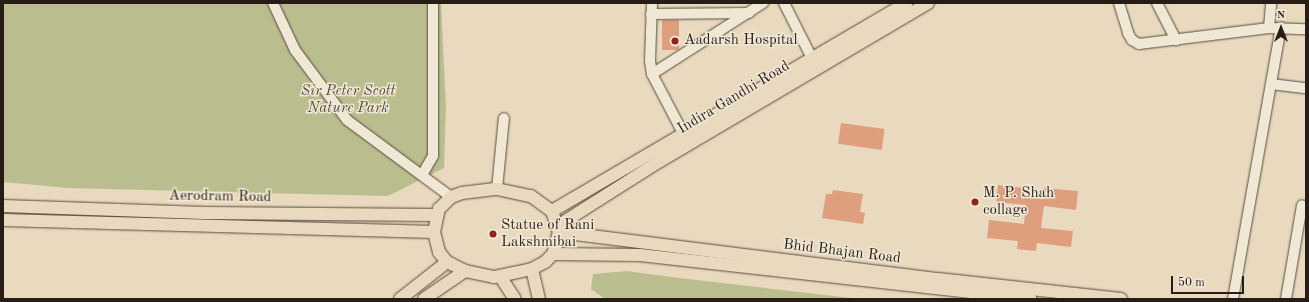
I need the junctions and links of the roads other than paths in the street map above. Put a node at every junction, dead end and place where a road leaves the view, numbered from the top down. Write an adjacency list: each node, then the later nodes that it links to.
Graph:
1 (273, 3): 23 (street)
2 (433, 3): 23 (street)
3 (652, 3): 12 (street)
4 (764, 3): 11 (street)
5 (784, 3): 17 (street)
6 (906, 3): 17 (main road, Indira Gandhi Road)
7 (928, 3): 17 (main road, Indira Gandhi Road)
8 (1119, 3): 16 (street)
9 (1157, 3): 16 (street)
10 (1271, 3): 14 (street)
11 (749, 13): 12 (street); 18 (street)
12 (651, 14): 18 (street)
13 (1281, 27): 14 (street); 15 (street); 19 (street)
14 (1270, 28): 16 (street)
15 (1306, 30)
16 (1176, 40)
17 (814, 63): 22 (main road, Indira Gandhi Road); 31 (main road, Indira Gandhi Road)
18 (652, 74): 22 (street)
19 (1271, 84): 20 (street); 44 (street)
20 (1306, 88)
21 (504, 118): 24 (street)
22 (684, 136): 28 (main road, Indira Gandhi Road)
23 (422, 175): 25 (street)
24 (497, 189): 25 (main road); 28 (main road)
25 (451, 198): 29 (main road)
26 (1302, 205): 45 (street)
27 (3, 206): 29 (main road, Aerodram Road)
28 (552, 212): 31 (main road)
29 (436, 215): 32 (main road)
30 (3, 220): 32 (main road, Aerodram Road)
31 (559, 229): 33 (main road); 43 (main road, Bhid Bhajan Road)
32 (434, 232): 34 (main road)
33 (553, 254): 35 (main road); 42 (main road, Bhid Bhajan Road)
34 (447, 262): 36 (main road); 38 (main road)
35 (532, 269): 37 (main road); 41 (main road)
36 (465, 271): 37 (main road); 39 (main road)
37 (500, 276): 40 (main road)
38 (400, 299)
39 (424, 299)
40 (515, 299)
41 (539, 299)
42 (1031, 299)
43 (1121, 299)
44 (1234, 299)
45 (1286, 299)

